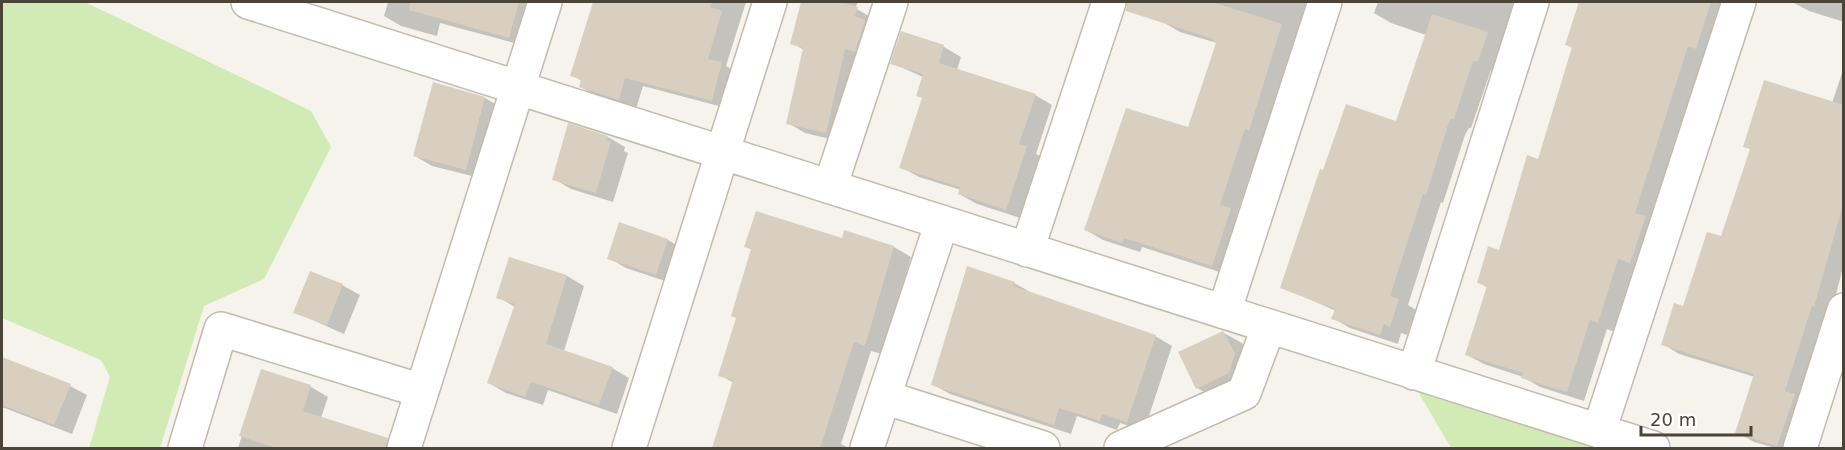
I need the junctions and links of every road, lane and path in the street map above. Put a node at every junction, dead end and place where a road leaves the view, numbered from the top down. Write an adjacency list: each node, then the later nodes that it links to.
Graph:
1 (248, 2): 9 (street)
2 (545, 2): 10 (street)
3 (770, 2): 11 (street)
4 (891, 2): 12 (street)
5 (1109, 2): 14 (street)
6 (1325, 2): 16 (street)
7 (1532, 2): 18 (street)
8 (1738, 2): 21 (street)
9 (322, 13): 10 (street)
10 (517, 87): 11 (street); 19 (street)
11 (722, 153): 12 (street); 24 (street)
12 (830, 187): 13 (street)
13 (942, 222): 14 (street); 20 (street)
14 (1028, 250): 16 (street)
15 (1844, 310): 29 (street)
16 (1224, 312): 17 (street)
17 (1269, 326): 18 (street); 27 (street)
18 (1414, 373): 21 (street)
19 (423, 391): 22 (street); 23 (street)
20 (884, 397): 25 (street); 26 (street)
21 (1599, 431): 28 (street)
22 (185, 448)
23 (404, 448)
24 (628, 448)
25 (867, 448)
26 (1043, 448)
27 (1121, 448)
28 (1653, 448)
29 (1800, 448)

